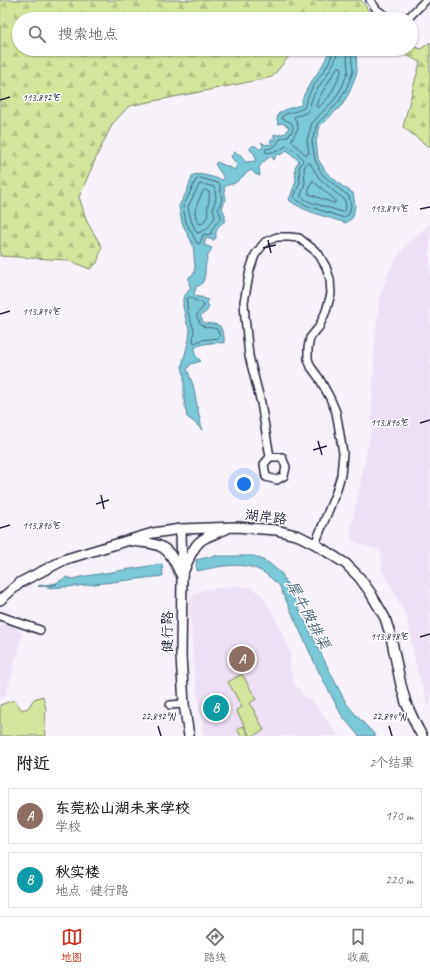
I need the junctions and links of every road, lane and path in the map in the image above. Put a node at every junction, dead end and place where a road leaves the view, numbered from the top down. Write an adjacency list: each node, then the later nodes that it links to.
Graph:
1 (370, 0): 3 (street)
2 (426, 0): 4 (street)
3 (380, 12)
4 (414, 12)
5 (270, 457): 9 (street)
6 (229, 528): 7 (street, 湖岸路); 9 (street, 湖岸路); 10 (street)
7 (181, 529): 8 (street, 湖岸路); 10 (street, 健行路)
8 (128, 541): 10 (street); 11 (street, 湖岸路)
9 (315, 544): 17 (street, 湖岸路)
10 (182, 576): 14 (street, 健行路)
11 (0, 600)
12 (0, 616): 13 (street)
13 (40, 630)
14 (184, 704): 15 (street); 16 (street, 健行路)
15 (170, 706)
16 (189, 736)
17 (422, 736)

